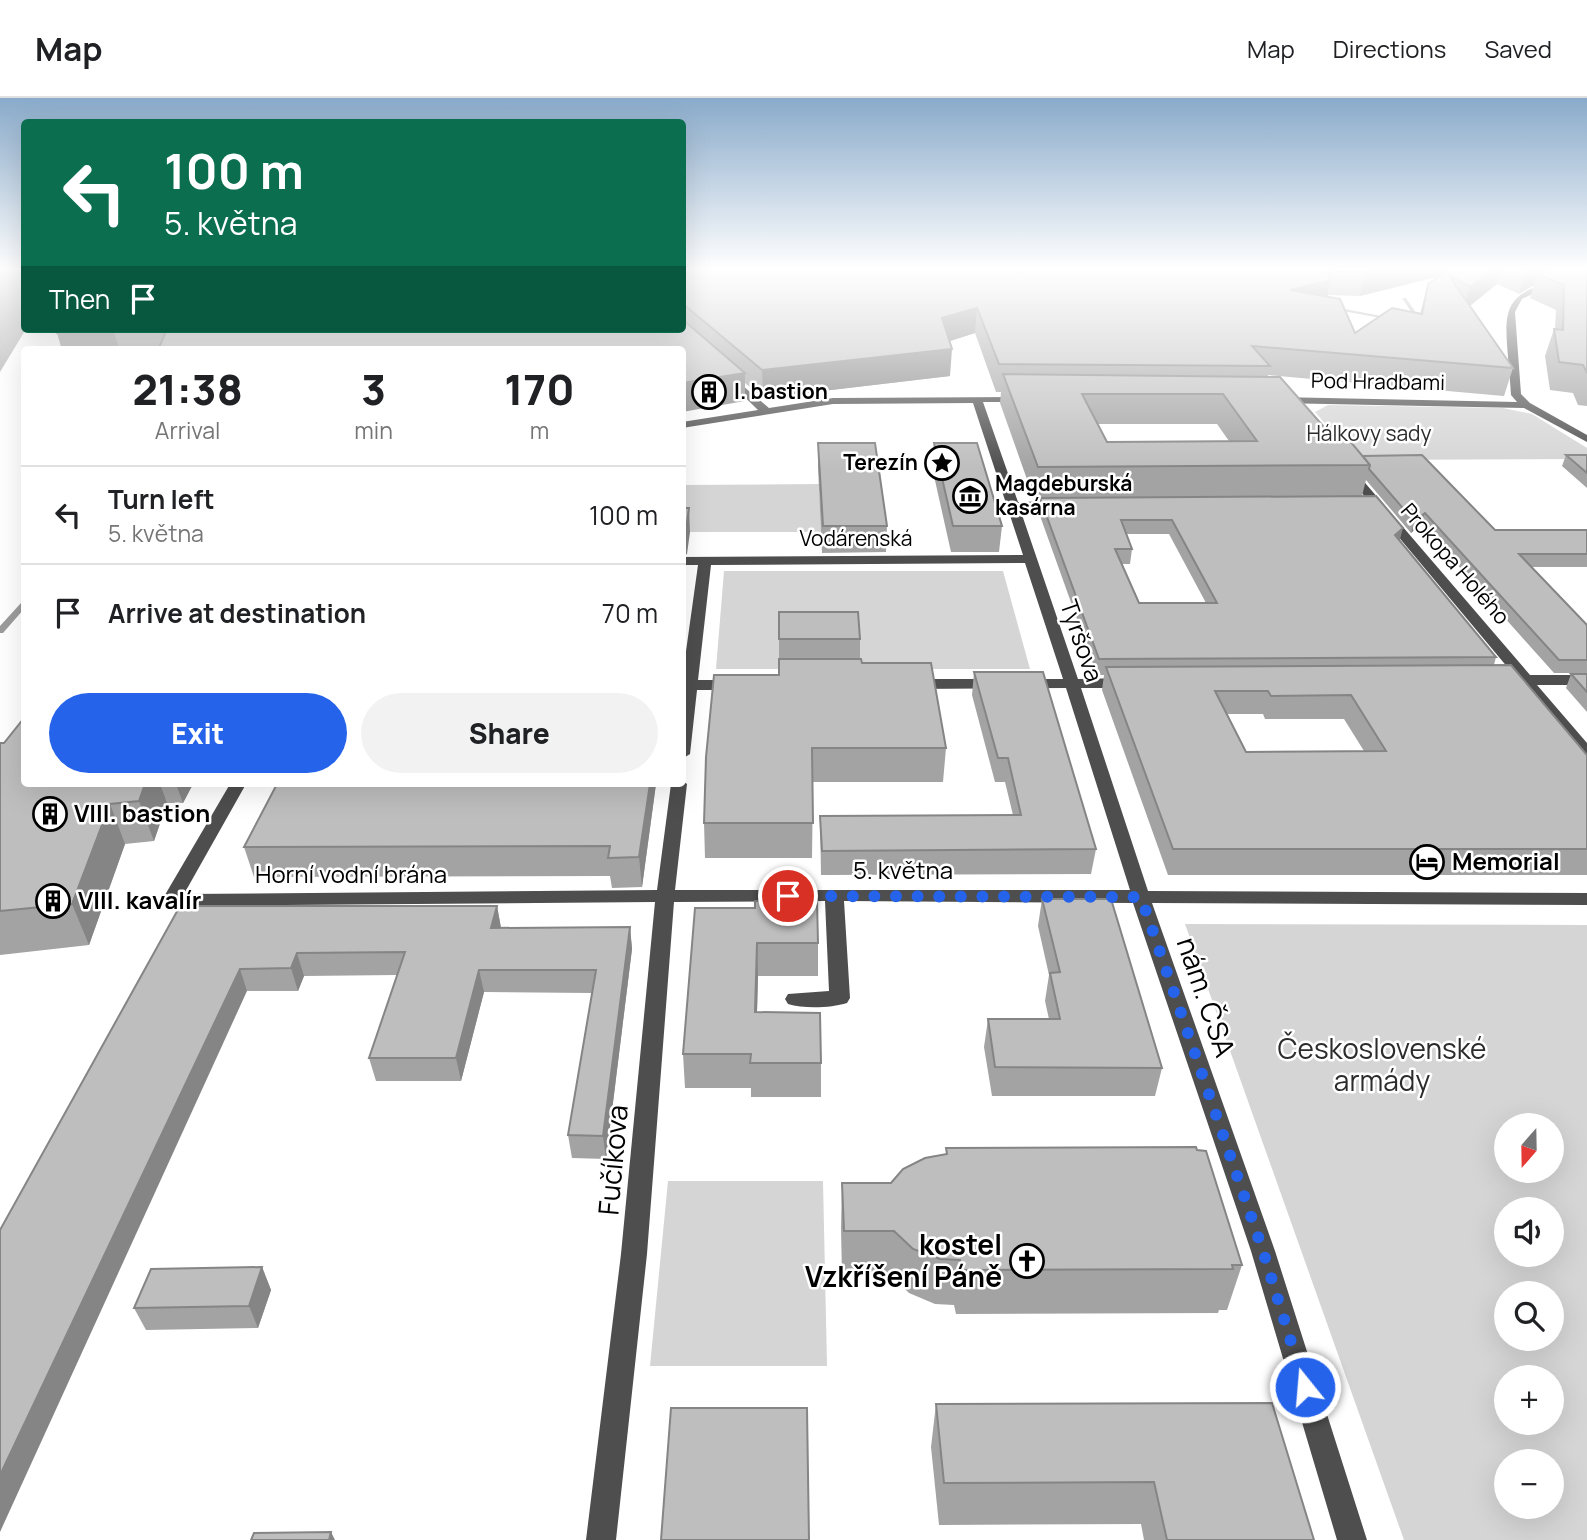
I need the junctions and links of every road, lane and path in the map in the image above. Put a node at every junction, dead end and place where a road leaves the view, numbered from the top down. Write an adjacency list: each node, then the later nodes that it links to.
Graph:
1 (1513, 334): 6 (street)
2 (719, 366): 7 (street)
3 (1028, 398): 4 (street)
4 (977, 399): 7 (street); 12 (street, Tyršova)
5 (1263, 400): 6 (street, Pod Hradbami)
6 (1526, 405): 9 (street)
7 (767, 412): 8 (street)
8 (686, 424)
9 (1587, 439)
10 (1343, 463): 17 (street, Prokopa Holého)
11 (1074, 505): 12 (street)
12 (1012, 506): 13 (street, Tyršova)
13 (1029, 559): 15 (street, Vodárenská); 19 (street, Tyršova)
14 (686, 561): 15 (street, Vodárenská)
15 (705, 561): 22 (street)
16 (1491, 680): 17 (street)
17 (1527, 680): 18 (street); 24 (street, Prokopa Holého)
18 (1587, 680)
19 (1072, 683): 20 (street); 21 (street); 28 (street, Tyršova)
20 (1143, 683)
21 (893, 684)
22 (687, 685): 23 (street)
23 (755, 685)
24 (1587, 753)
25 (236, 787): 29 (street, Horní vodní brána)
26 (679, 787): 29 (street, Fučíkova)
27 (834, 895): 28 (street, 5. května); 29 (street, 5. května); 31 (street)
28 (1141, 897): 30 (street, nám. ČSA); 33 (street, nám. ČSA)
29 (665, 898): 32 (street, Fučíkova)
30 (1587, 899)
31 (795, 999)
32 (601, 1540)
33 (1352, 1540)

